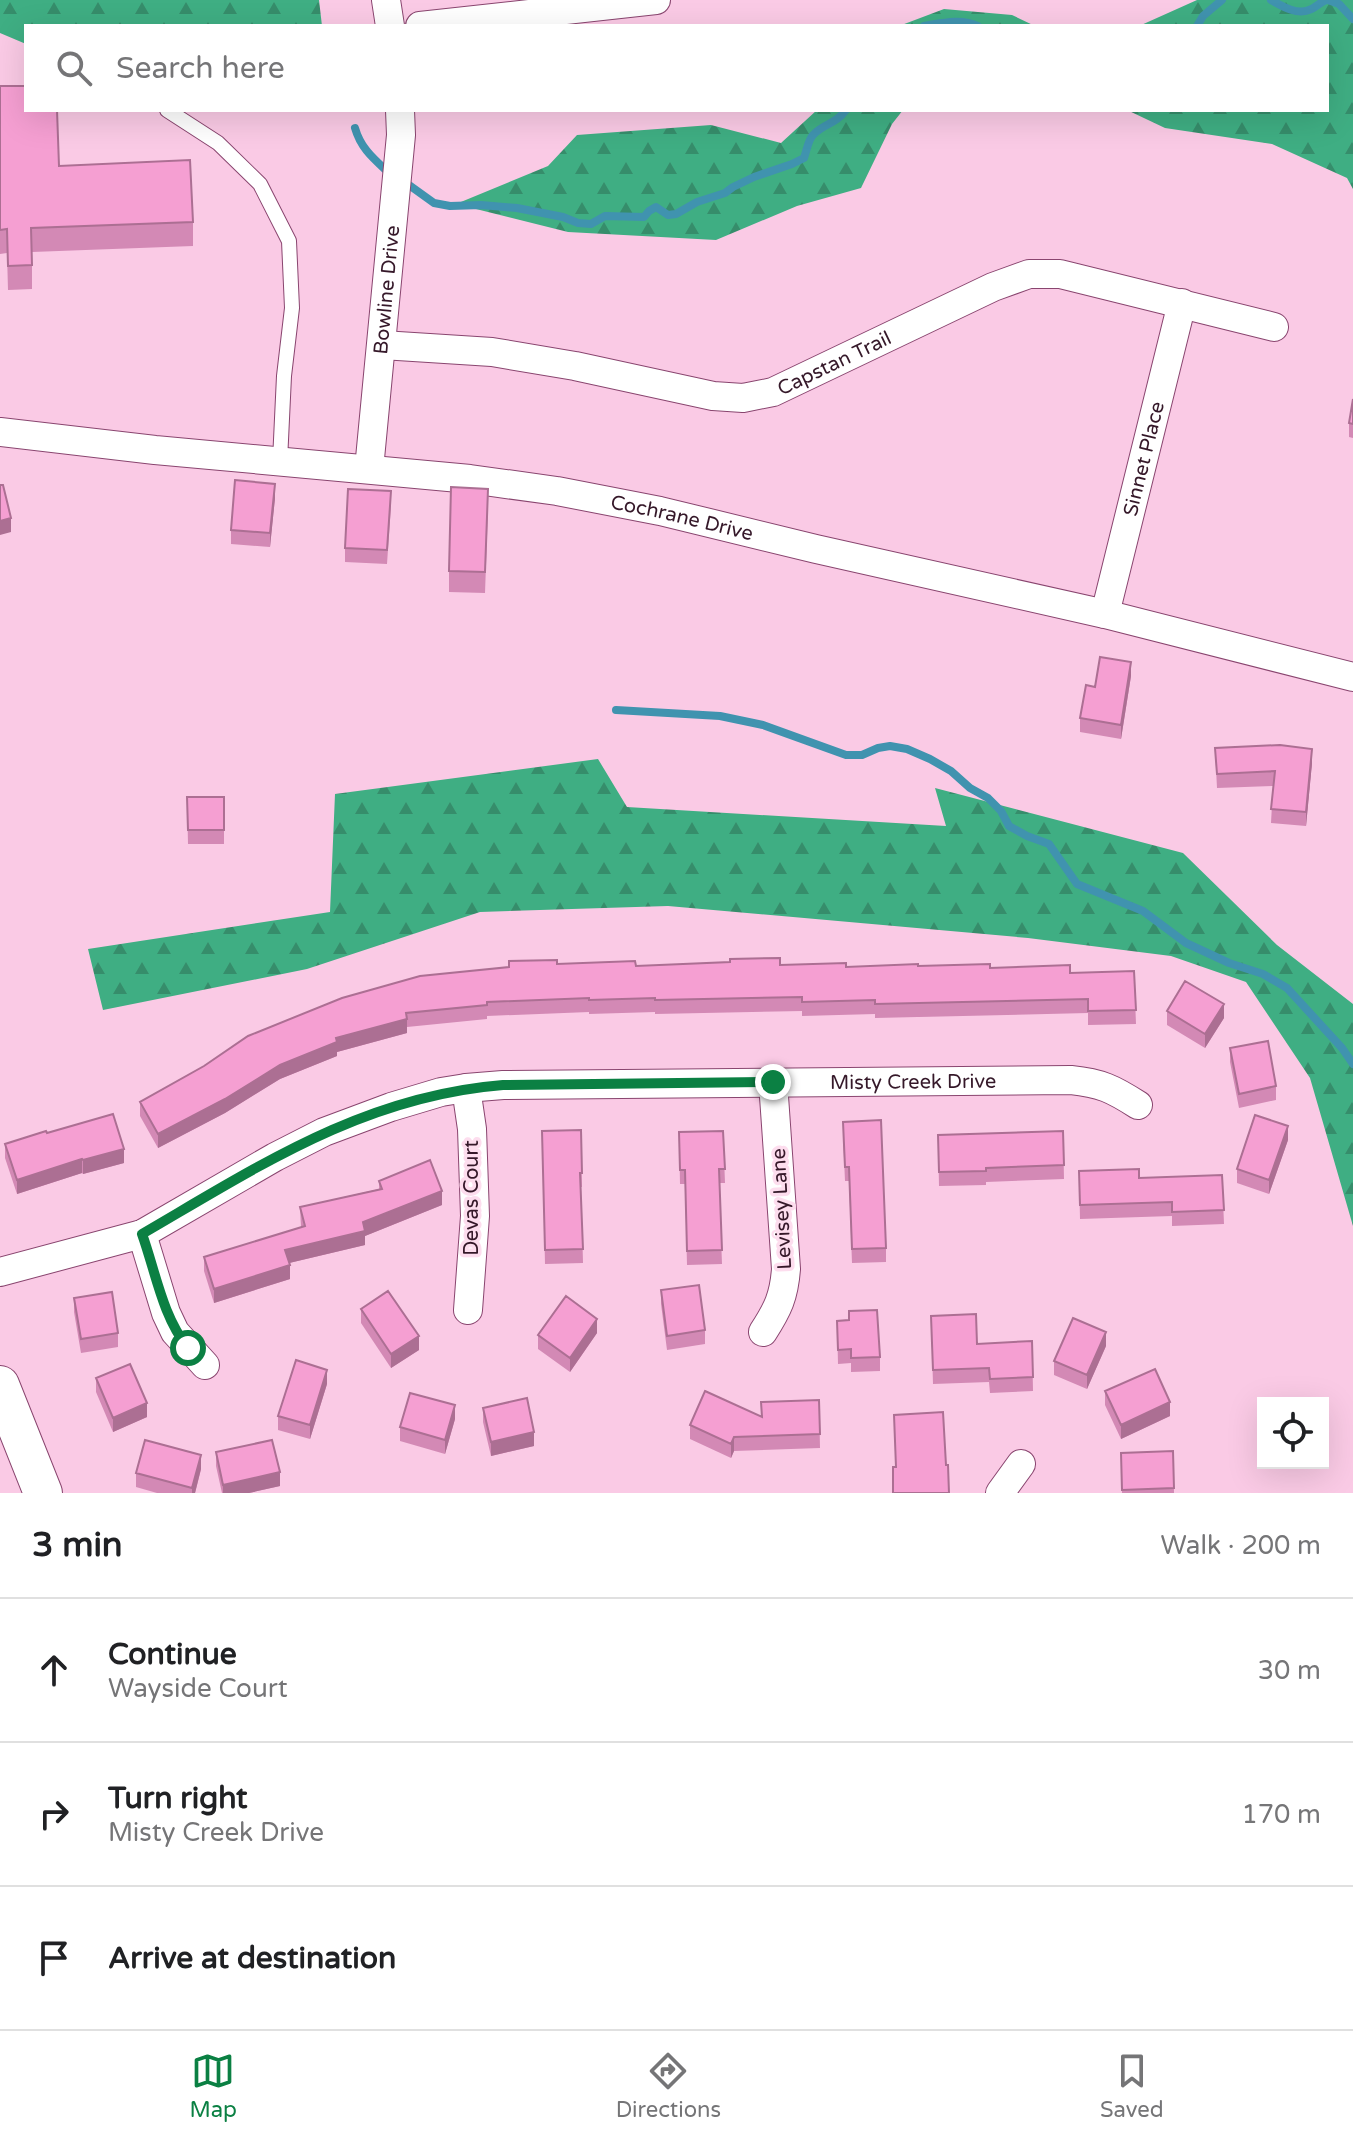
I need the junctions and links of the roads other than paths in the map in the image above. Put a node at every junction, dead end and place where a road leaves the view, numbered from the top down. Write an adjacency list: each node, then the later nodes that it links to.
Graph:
1 (386, 0): 3 (street)
2 (656, 0): 4 (street)
3 (390, 24)
4 (438, 24)
5 (170, 112): 11 (lane)
6 (400, 112): 9 (street, Bowline Drive)
7 (1182, 303): 8 (street, Capstan Trail); 9 (street, Capstan Trail); 13 (street, Sinnet Place)
8 (1274, 327)
9 (382, 345): 12 (street, Bowline Drive)
10 (0, 432): 11 (street, Cochrane Drive)
11 (280, 461): 12 (street, Cochrane Drive)
12 (369, 469): 13 (street, Cochrane Drive)
13 (1105, 614): 14 (street, Cochrane Drive)
14 (1353, 677)
15 (773, 1082): 16 (street, Misty Creek Drive); 17 (street, Misty Creek Drive); 21 (street, Levisey Lane)
16 (466, 1088): 18 (street, Misty Creek Drive); 20 (street, Devas Court)
17 (1138, 1105)
18 (142, 1234): 19 (street, Misty Creek Drive); 22 (street)
19 (0, 1272)
20 (468, 1310)
21 (763, 1332)
22 (205, 1365)
23 (0, 1385): 25 (main road)
24 (1021, 1464): 26 (street)
25 (43, 1493)
26 (1000, 1493)

